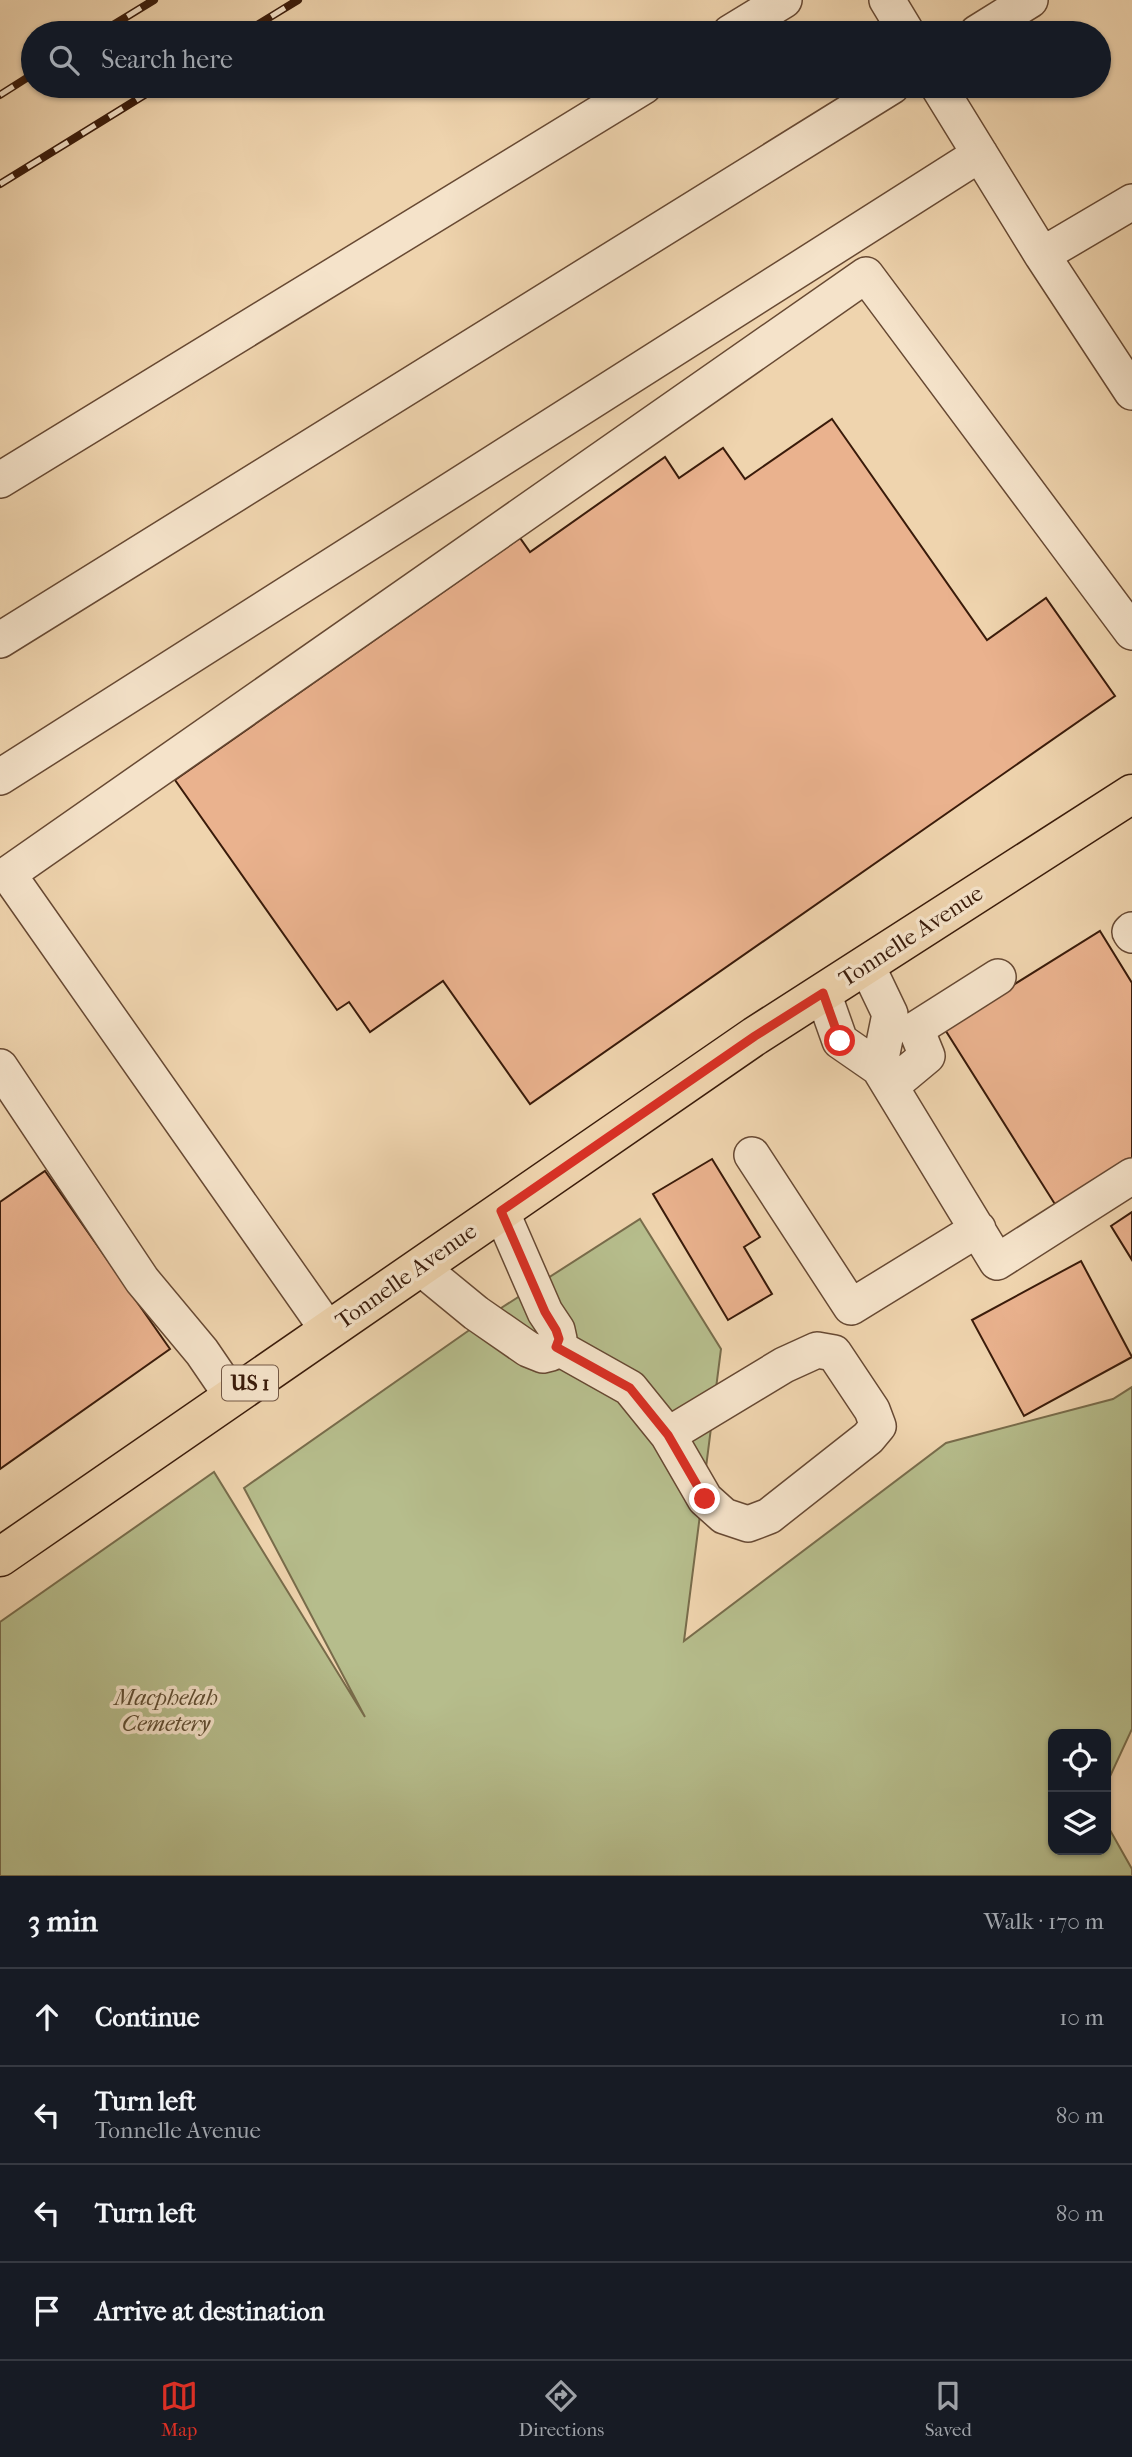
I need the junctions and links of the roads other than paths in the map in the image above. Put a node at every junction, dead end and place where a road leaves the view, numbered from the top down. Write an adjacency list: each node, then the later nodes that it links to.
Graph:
1 (784, 0): 4 (lane)
2 (887, 0): 5 (lane)
3 (1030, 0): 6 (lane)
4 (750, 21)
5 (900, 21)
6 (996, 21)
7 (624, 98): 14 (lane)
8 (873, 98): 16 (lane)
9 (946, 98): 10 (lane)
10 (979, 154): 12 (lane); 17 (lane)
11 (1132, 202): 12 (lane)
12 (1042, 255): 13 (lane)
13 (1132, 392)
14 (0, 480)
15 (1132, 632): 29 (lane)
16 (0, 640)
17 (0, 777)
18 (1132, 793): 19 (main road, Tonnelle Avenue / US 1)
19 (867, 966): 21 (main road, Tonnelle Avenue / US 1); 23 (lane)
20 (998, 977): 23 (lane)
21 (823, 993): 23 (lane); 26 (main road, Tonnelle Avenue / US 1)
22 (0, 1067): 31 (lane)
23 (885, 1077): 27 (lane)
24 (752, 1155): 27 (lane)
25 (1132, 1176): 27 (lane)
26 (501, 1211): 28 (main road, Tonnelle Avenue / US 1); 30 (lane)
27 (978, 1229)
28 (420, 1267): 29 (main road, Tonnelle Avenue / US 1); 30 (lane)
29 (328, 1330): 31 (main road, Tonnelle Avenue / US 1)
30 (556, 1347): 32 (lane)
31 (232, 1396): 33 (main road, Tonnelle Avenue / US 1)
32 (668, 1435): 32 (lane)
33 (0, 1557)

